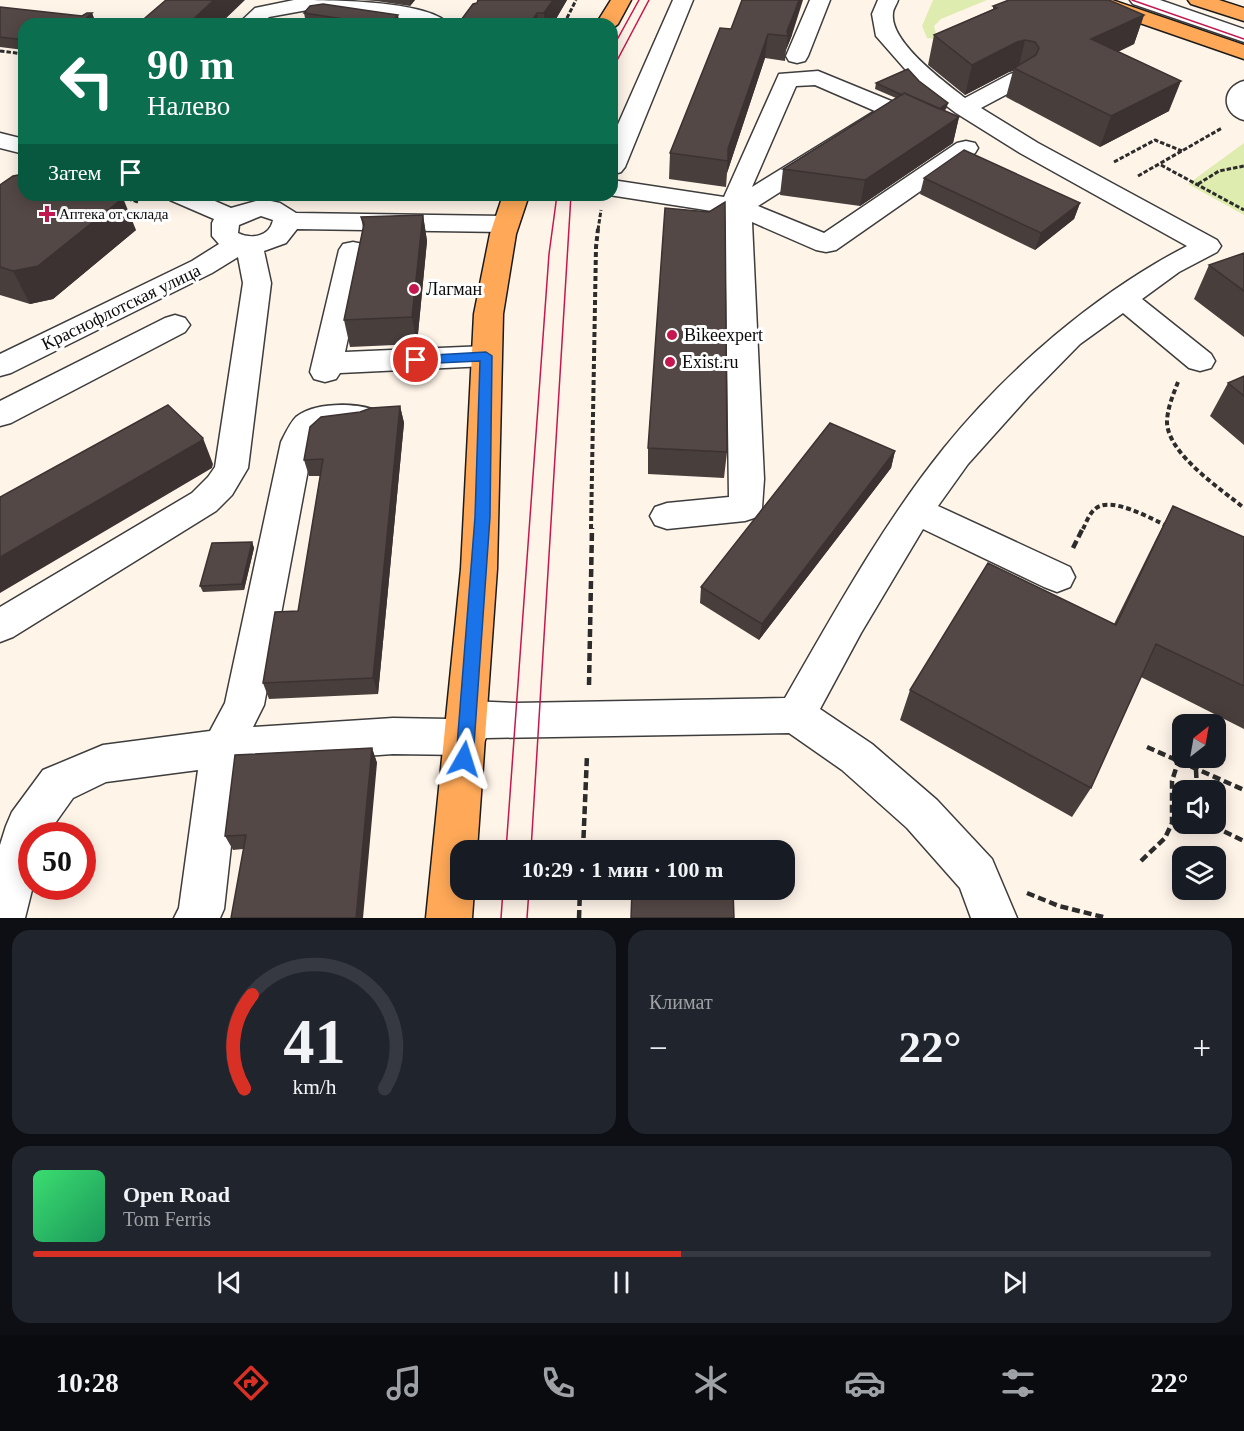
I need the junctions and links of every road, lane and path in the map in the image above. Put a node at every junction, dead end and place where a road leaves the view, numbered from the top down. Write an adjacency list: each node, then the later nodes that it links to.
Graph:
1 (576, 0): 14 (path)
2 (621, 0): 15 (main road)
3 (683, 0): 32 (street)
4 (820, 0): 21 (street)
5 (888, 0): 20 (street)
6 (1092, 0): 18 (main road)
7 (1140, 0): 16 (street)
8 (1198, 0): 11 (main road)
9 (325, 1): 10 (street); 12 (street); 13 (street)
10 (424, 8)
11 (1244, 15)
12 (256, 18)
13 (319, 18)
14 (567, 18)
15 (611, 18)
16 (1244, 36)
17 (0, 51): 19 (path)
18 (1244, 52)
19 (18, 53)
20 (901, 55): 22 (street); 25 (street)
21 (797, 56)
22 (937, 61)
23 (1018, 79): 25 (street)
24 (1244, 88): 26 (street)
25 (964, 108): 49 (street)
26 (1244, 112)
27 (1224, 126): 31 (path)
28 (0, 140): 29 (street)
29 (18, 145)
30 (966, 148): 43 (street)
31 (1183, 152): 33 (path); 34 (path)
32 (618, 153)
33 (1110, 162)
34 (1160, 164): 36 (path); 37 (path)
35 (1244, 166): 37 (path)
36 (1129, 182)
37 (1198, 184): 45 (path)
38 (618, 198): 43 (street)
39 (135, 201): 42 (path)
40 (188, 201): 47 (street)
41 (606, 201): 63 (path)
42 (138, 202)
43 (738, 207): 43 (street); 58 (street)
44 (510, 209): 46 (street); 51 (main road)
45 (1244, 210)
46 (287, 222): 47 (street); 47 (street)
47 (240, 235): 53 (street, Краснофлотская улица); 61 (street)
48 (353, 250): 51 (street)
49 (1123, 298): 52 (street); 57 (street)
50 (175, 325): 54 (street)
51 (486, 356): 64 (main road)
52 (1200, 361): 56 (path)
53 (0, 366)
54 (0, 415)
55 (361, 417): 66 (street)
56 (1244, 508)
57 (916, 511): 60 (street); 62 (street)
58 (667, 516)
59 (1173, 528): 60 (path)
60 (1057, 577)
61 (0, 626)
62 (796, 715): 63 (street); 77 (street)
63 (588, 720): 64 (street); 74 (path)
64 (467, 728): 66 (street); 81 (main road)
65 (1147, 747): 67 (path)
66 (222, 748): 79 (street); 80 (street)
67 (1172, 759)
68 (1176, 768): 76 (path)
69 (1191, 768): 70 (path)
70 (1197, 771): 71 (path); 72 (path)
71 (1197, 780)
72 (1244, 790)
73 (1226, 832): 75 (path)
74 (583, 840)
75 (1244, 841)
76 (1141, 861)
77 (976, 874): 83 (street); 84 (path)
78 (580, 900): 82 (path)
79 (2, 918)
80 (197, 918)
81 (449, 918)
82 (579, 918)
83 (994, 918)
84 (1107, 918)

